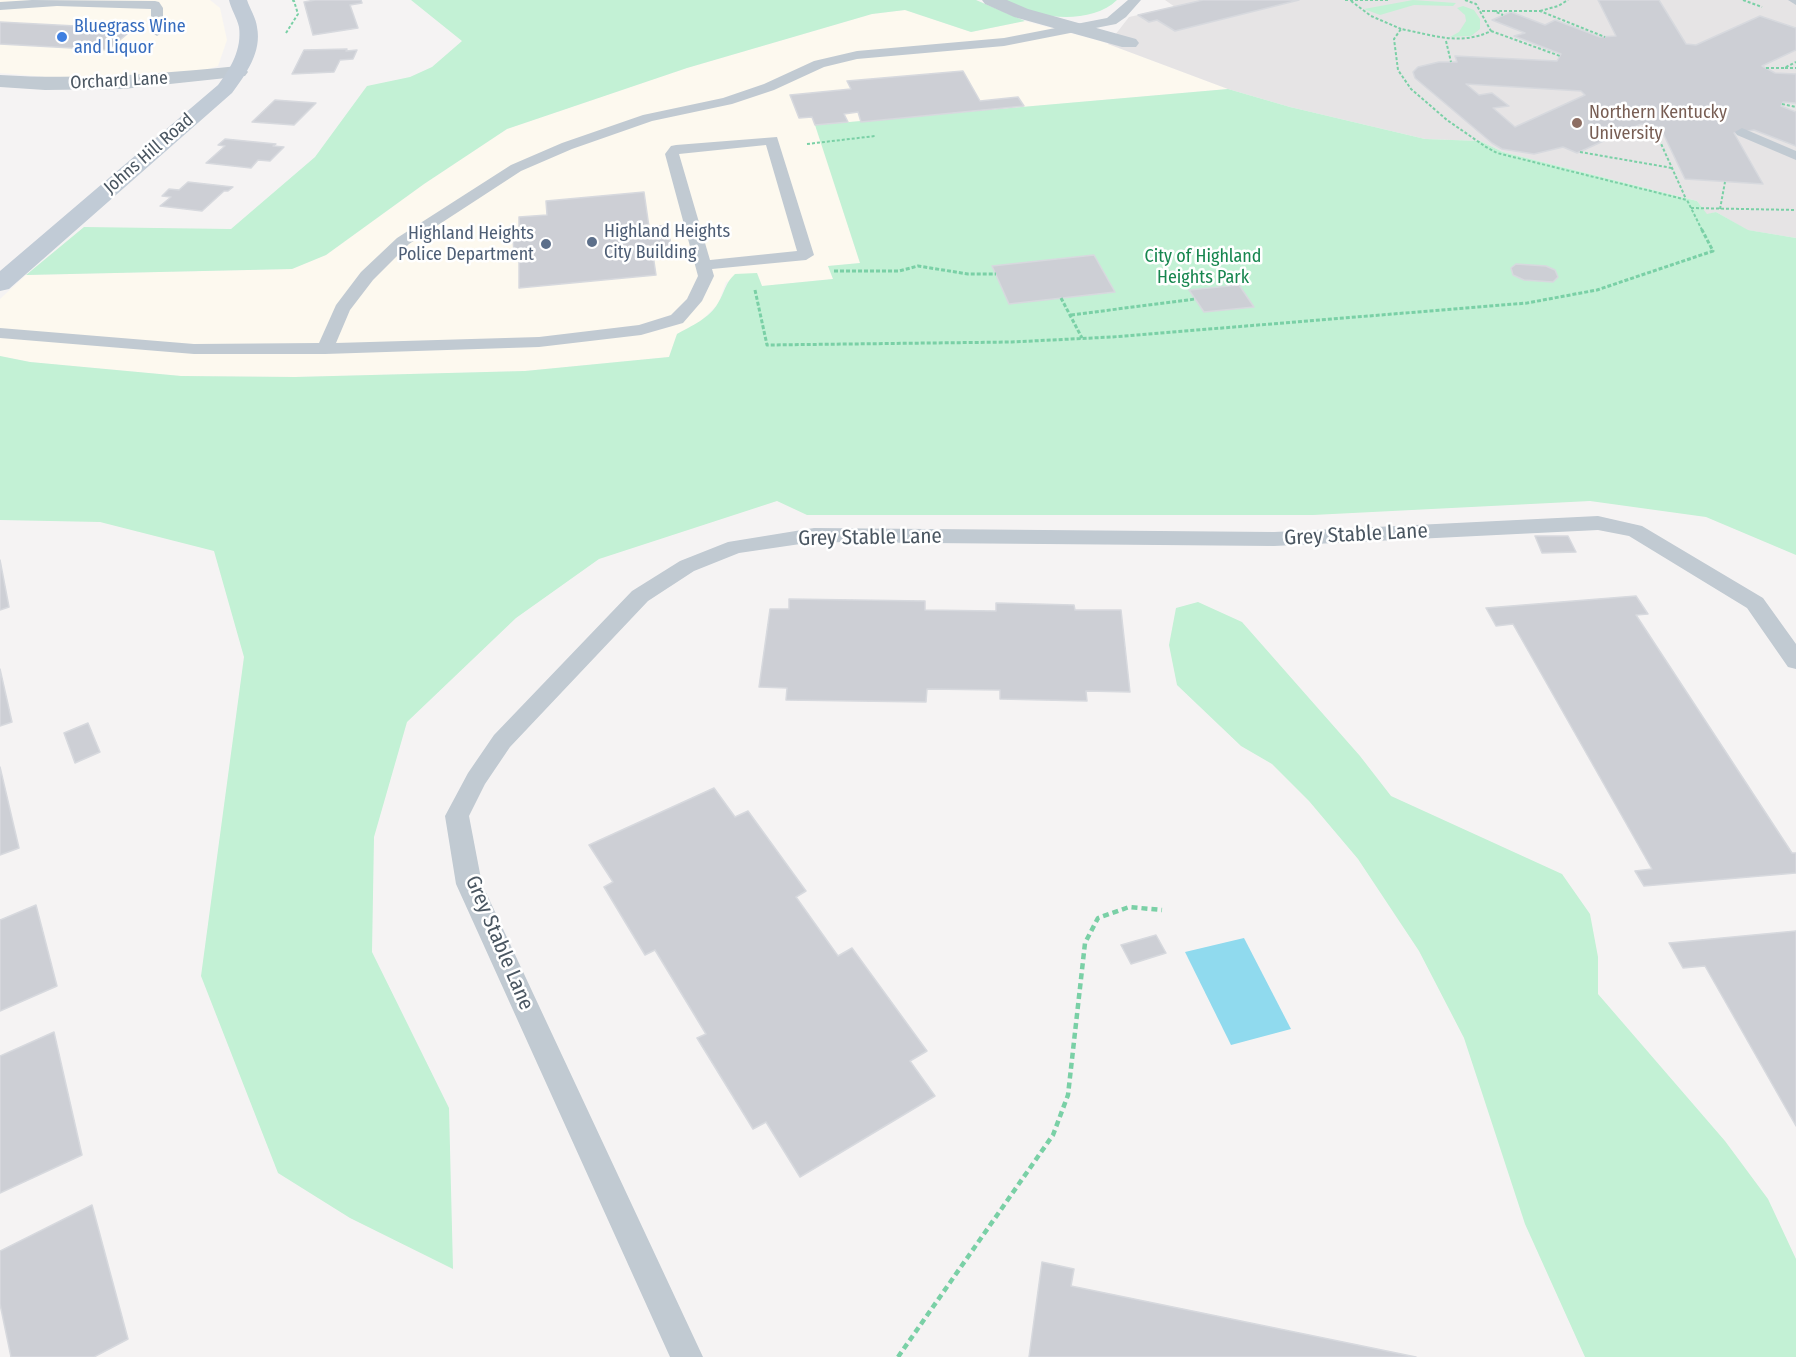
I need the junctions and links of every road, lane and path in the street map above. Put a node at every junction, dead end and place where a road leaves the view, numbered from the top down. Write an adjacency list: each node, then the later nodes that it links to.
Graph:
1 (238, 0): 30 (street, Johns Hill Road)
2 (291, 0): 20 (path)
3 (991, 0): 16 (street)
4 (1135, 0): 16 (lane)
5 (1345, 0): 10 (path)
6 (1388, 0): 10 (path)
7 (1465, 0): 12 (path)
8 (1568, 0): 14 (path)
9 (102, 1): 11 (lane); 19 (lane)
10 (1351, 1): 17 (path)
11 (0, 6)
12 (1481, 11): 13 (path); 18 (path)
13 (1494, 11): 14 (path); 15 (path)
14 (1540, 11): 21 (path)
15 (1503, 15)
16 (1071, 28): 23 (street); 56 (lane)
17 (1401, 29): 22 (path); 42 (path)
18 (1491, 31): 22 (path); 24 (path)
19 (157, 32)
20 (286, 33)
21 (1605, 37)
22 (1446, 41): 25 (path)
23 (1129, 43)
24 (1560, 56)
25 (1451, 62)
26 (1796, 62): 28 (path)
27 (1766, 68): 28 (path)
28 (1784, 68): 29 (path)
29 (1796, 68)
30 (238, 72): 31 (street, Orchard Lane); 50 (street, Johns Hill Road)
31 (0, 81)
32 (1782, 104): 33 (path)
33 (1796, 106)
34 (1653, 126): 40 (path)
35 (1742, 132): 39 (lane)
36 (874, 136): 37 (path)
37 (774, 148): 46 (lane); 48 (lane)
38 (1580, 152): 40 (path)
39 (1796, 156)
40 (1672, 168): 42 (path)
41 (1725, 182): 44 (path)
42 (1686, 200): 43 (path)
43 (1691, 208): 44 (path); 55 (path)
44 (1720, 208): 45 (path)
45 (1796, 210)
46 (806, 255): 47 (lane); 49 (path)
47 (742, 261): 48 (lane); 55 (path)
48 (704, 265): 56 (lane)
49 (996, 273)
50 (0, 284)
51 (1061, 298): 53 (path)
52 (1195, 299): 53 (path)
53 (1071, 315): 55 (path)
54 (0, 333): 56 (lane)
55 (1082, 338)
56 (325, 349)
57 (1796, 661): 59 (lane, Grey Stable Lane)
58 (1162, 910): 60 (path)
59 (687, 1357)
60 (898, 1357)

